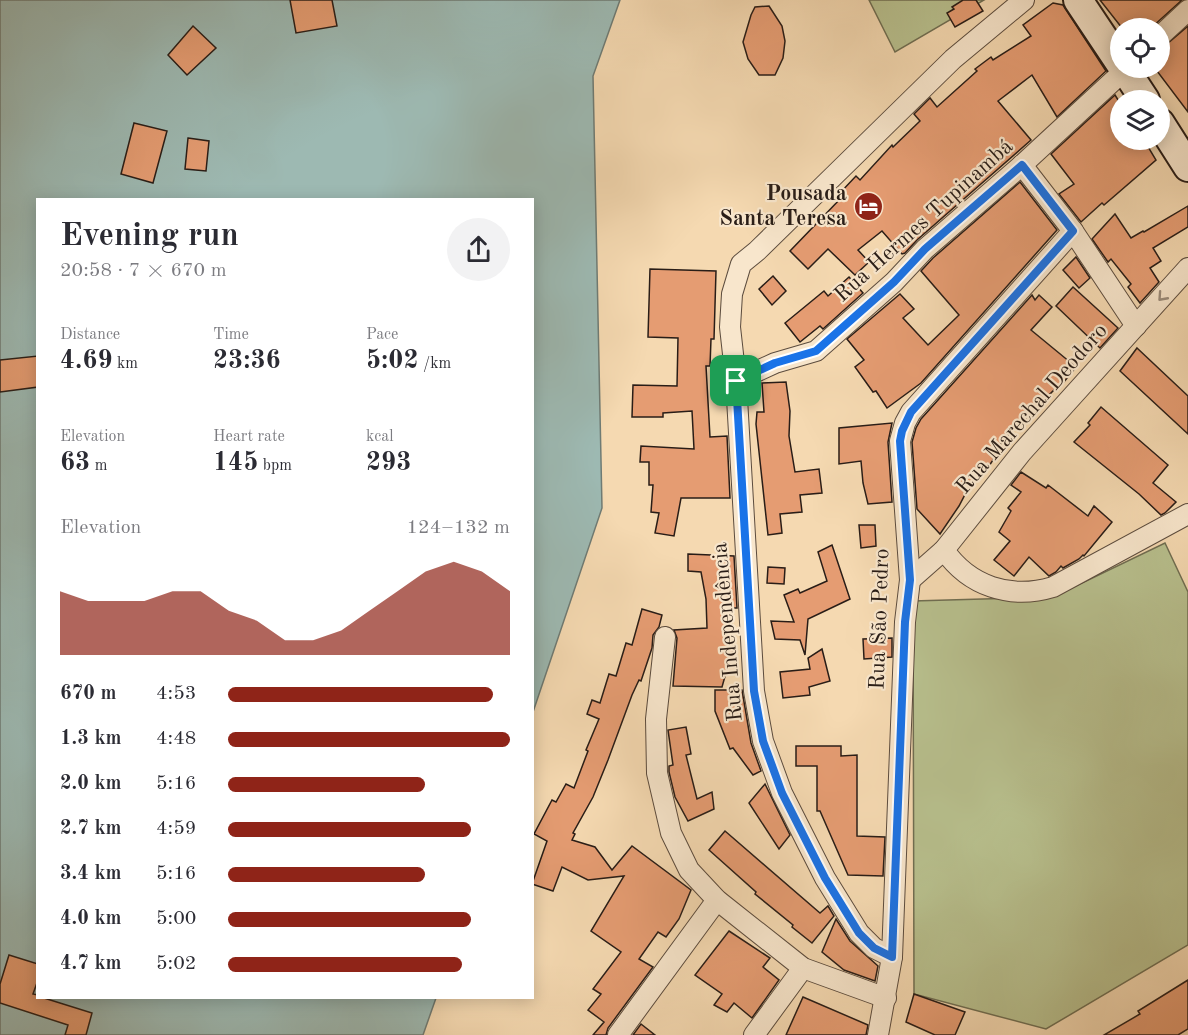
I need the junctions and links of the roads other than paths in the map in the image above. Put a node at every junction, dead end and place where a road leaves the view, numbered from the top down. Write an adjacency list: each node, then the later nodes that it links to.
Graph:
1 (1024, 0): 13 (street, Rua Independência)
2 (1078, 0): 5 (street)
3 (1188, 10): 4 (street)
4 (1170, 27)
5 (1110, 47)
6 (1113, 78): 8 (street, Rua Hermes Tupinambá)
7 (1170, 139): 9 (street)
8 (1022, 165): 10 (street); 13 (street, Rua Hermes Tupinambá)
9 (1188, 167)
10 (1073, 231): 12 (street); 16 (street, Rua São Pedro)
11 (1188, 268): 12 (street, Rua Marechal Deodoro, one-way to 12)
12 (1136, 326): 15 (street, Rua Marechal Deodoro)
13 (736, 381): 19 (street, Rua Independência)
14 (1188, 514): 15 (street)
15 (944, 550): 16 (street, Rua Marechal Deodoro)
16 (910, 580): 19 (street, Rua São Pedro)
17 (665, 637): 18 (street)
18 (717, 900): 20 (street); 22 (street)
19 (892, 957): 21 (street, Rua São Pedro)
20 (803, 968): 21 (street); 23 (street)
21 (886, 998): 24 (street, Rua São Pedro)
22 (618, 1035)
23 (753, 1035)
24 (878, 1035)

